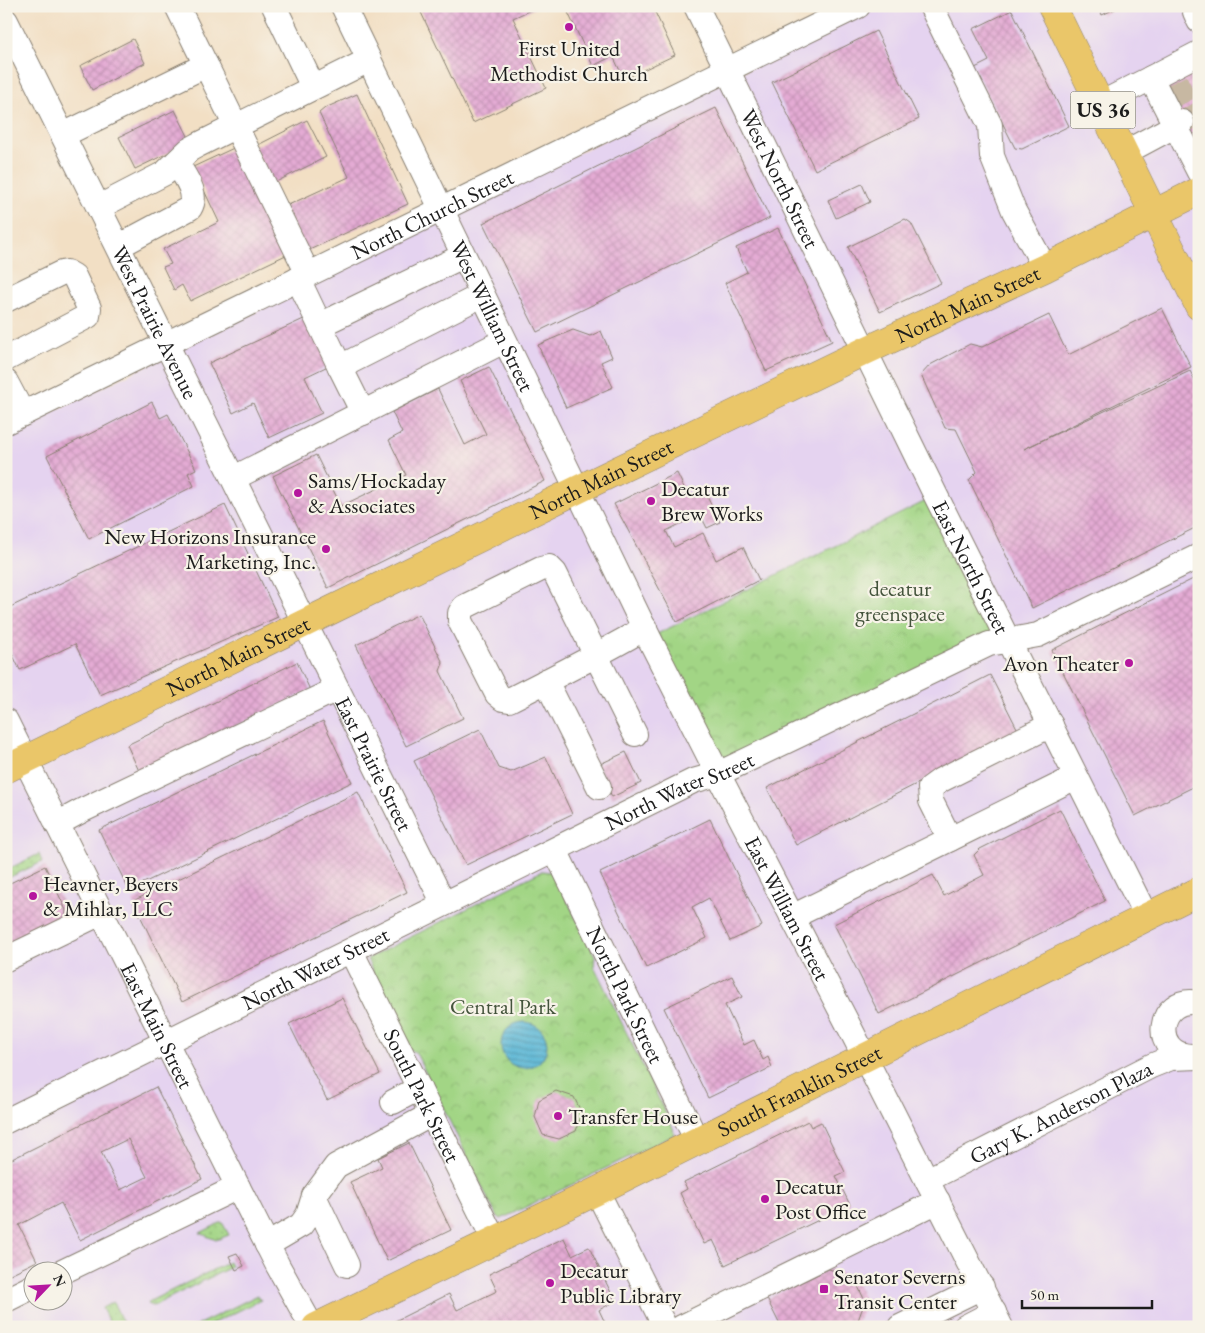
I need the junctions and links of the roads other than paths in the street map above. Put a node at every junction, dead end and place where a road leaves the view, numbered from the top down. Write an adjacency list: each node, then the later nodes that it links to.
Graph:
1 (177, 6): 11 (street)
2 (274, 6): 14 (street)
3 (343, 6): 10 (street, West William Street)
4 (696, 6): 12 (street, West North Street)
5 (858, 6): 12 (street, North Church Street)
6 (931, 6): 29 (street)
7 (1052, 6): 15 (main road, US 36)
8 (6, 21): 18 (street, West Prairie Avenue)
9 (1199, 53): 13 (street)
10 (368, 60): 14 (street); 25 (street, West William Street)
11 (206, 65): 17 (street); 18 (street)
12 (727, 70): 25 (street, North Church Street); 37 (street, West North Street)
13 (1151, 78): 15 (street); 16 (street)
14 (313, 87): 17 (street)
15 (1100, 104): 20 (main road, US 36)
16 (1178, 124): 19 (street); 20 (street)
17 (236, 126): 21 (street); 30 (street)
18 (63, 135): 24 (street, West Prairie Avenue)
19 (1193, 145): 22 (street)
20 (1124, 153): 26 (main road, US 36)
21 (177, 163): 24 (street); 27 (street)
22 (1199, 172)
23 (1199, 192): 26 (main road, North Main Street)
24 (99, 208): 27 (street, West Prairie Avenue)
25 (440, 210): 28 (street, West William Street); 30 (street, North Church Street)
26 (1154, 214): 29 (main road, North Main Street); 33 (main road, US 36)
27 (119, 246): 36 (street, West Prairie Avenue)
28 (463, 256): 31 (street, West William Street); 34 (street)
29 (1044, 268): 37 (main road, North Main Street)
30 (303, 276): 34 (street); 36 (street, North Church Street)
31 (482, 295): 35 (street, West William Street); 39 (street)
32 (6, 300): 38 (street)
33 (1199, 306)
34 (320, 325): 39 (street)
35 (504, 341): 41 (street); 44 (street, West William Street)
36 (167, 343): 42 (street, North Church Street); 43 (street, West Prairie Avenue)
37 (865, 351): 44 (main road, North Main Street); 48 (street, East North Street)
38 (6, 359)
39 (340, 367): 41 (street)
40 (6, 382): 42 (street)
41 (363, 413): 43 (street)
42 (14, 418)
43 (234, 478): 46 (street, West Prairie Avenue)
44 (577, 490): 46 (main road, North Main Street); 47 (street, East William Street)
45 (1199, 556): 48 (street, North Water Street)
46 (304, 622): 51 (street, East Prairie Street); 55 (main road, North Main Street)
47 (645, 628): 49 (street); 56 (street, East William Street)
48 (1008, 641): 53 (street, East North Street); 56 (street, North Water Street)
49 (596, 654): 50 (street); 50 (street); 54 (street)
50 (546, 681): 58 (street)
51 (337, 689): 59 (street); 63 (street, East Prairie Street)
52 (6, 721): 55 (street, East Main Street)
53 (1050, 725): 57 (street, East North Street); 60 (street)
54 (635, 734)
55 (16, 764): 59 (street, East Main Street)
56 (718, 774): 61 (street, North Water Street); 65 (street, East William Street)
57 (1076, 777): 60 (street); 66 (street, East North Street)
58 (599, 787)
59 (57, 824): 64 (street, East Main Street)
60 (950, 839): 65 (street)
61 (554, 850): 63 (street, North Water Street); 78 (street, North Park Street)
62 (1199, 891): 66 (main road, South Franklin Street)
63 (444, 904): 68 (street, North Water Street)
64 (98, 906): 67 (street); 69 (street); 71 (street, East Main Street)
65 (792, 916): 72 (street, East William Street)
66 (1147, 918): 72 (main road, South Franklin Street)
67 (6, 942)
68 (350, 951): 71 (street, North Water Street); 74 (street, South Park Street)
69 (6, 959)
70 (1199, 1003): 73 (street)
71 (165, 1043): 77 (street, North Water Street); 79 (street, East Main Street)
72 (865, 1056): 78 (main road, South Franklin Street); 81 (street, East William Street)
73 (1198, 1057): 81 (street, Gary K. Anderson Plaza)
74 (419, 1088): 75 (street); 76 (street, South Park Street)
75 (393, 1102)
76 (432, 1114): 82 (street); 83 (street, South Park Street)
77 (6, 1121)
78 (697, 1141): 80 (main road, South Franklin Street)
79 (238, 1187): 84 (street, East Main Street); 86 (street)
80 (597, 1191): 83 (main road, South Franklin Street); 93 (street)
81 (933, 1192): 87 (street, East William Street); 94 (street, Gary K. Anderson Plaza)
82 (314, 1196): 84 (street); 85 (street)
83 (494, 1240): 92 (main road, South Franklin Street)
84 (267, 1245): 91 (street, East Main Street)
85 (347, 1265)
86 (72, 1267)
87 (982, 1287): 90 (street, East William Street); 95 (street)
88 (22, 1292): 89 (street)
89 (6, 1300)
90 (998, 1319): 96 (street)
91 (312, 1327)
92 (316, 1327)
93 (665, 1327)
94 (682, 1327)
95 (900, 1327)
96 (965, 1327)

